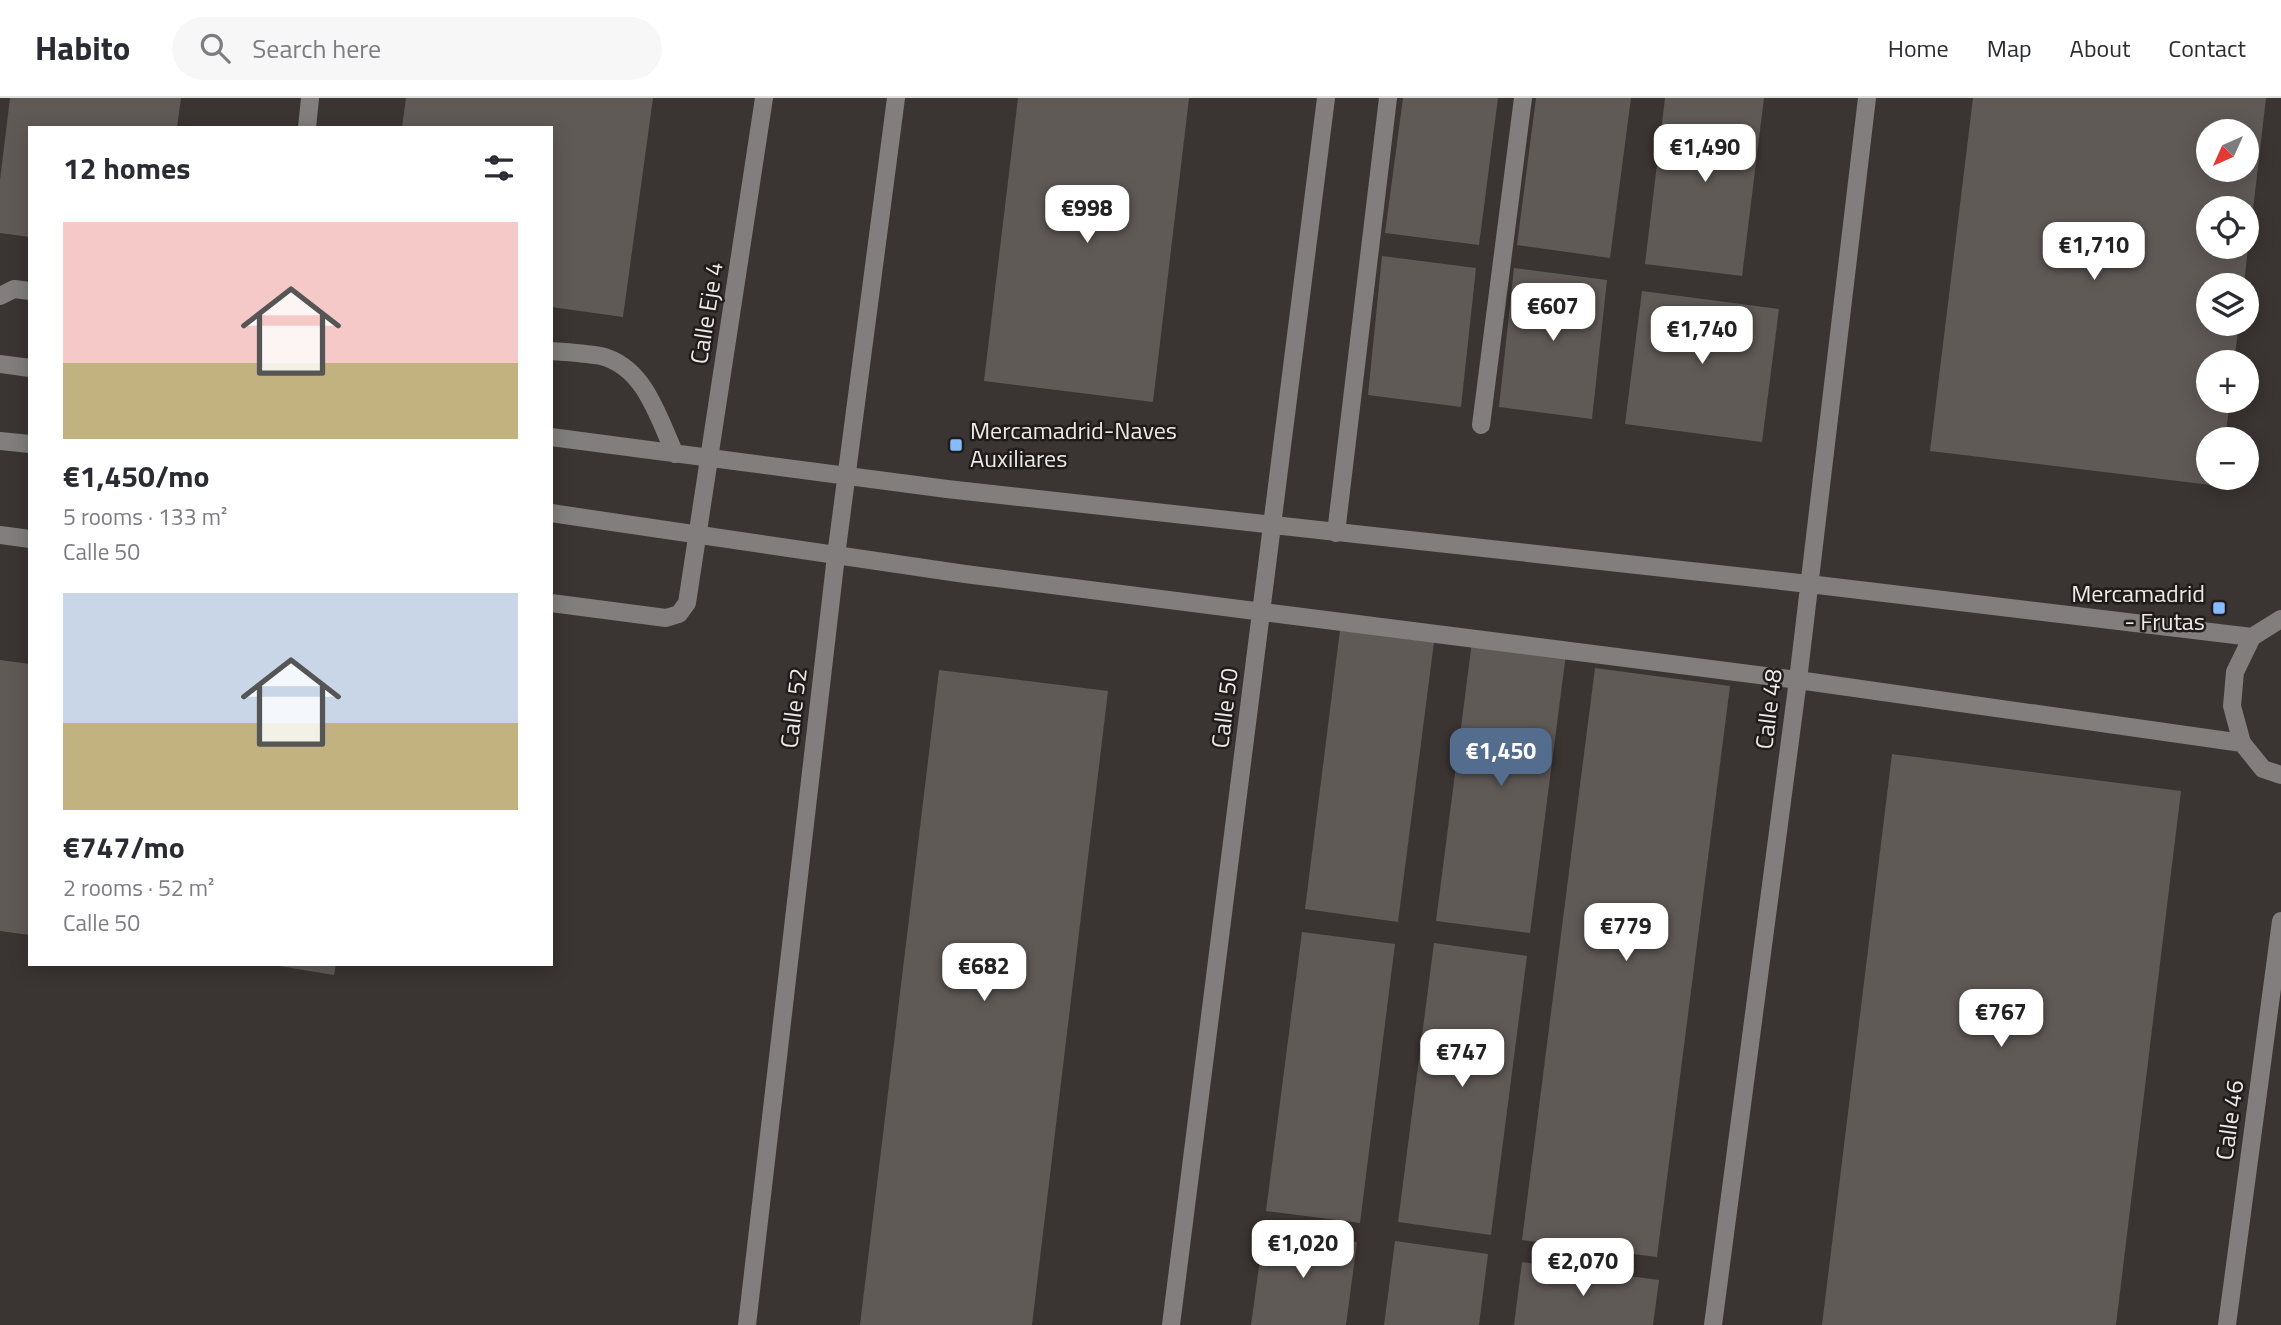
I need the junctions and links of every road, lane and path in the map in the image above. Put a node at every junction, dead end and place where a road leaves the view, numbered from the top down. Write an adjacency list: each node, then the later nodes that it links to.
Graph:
1 (310, 98): 8 (street)
2 (764, 98): 19 (street, Calle Eje 4)
3 (896, 98): 20 (street, Calle 52)
4 (1326, 98): 22 (street, Calle 50)
5 (1388, 98): 23 (street)
6 (1523, 98): 14 (street)
7 (1867, 98): 28 (street, Calle 48)
8 (307, 126)
9 (28, 291): 10 (street)
10 (0, 296)
11 (553, 351): 18 (street)
12 (0, 364): 13 (street)
13 (28, 368)
14 (1481, 425)
15 (553, 438): 18 (street)
16 (0, 441): 17 (street)
17 (28, 444)
18 (675, 454): 19 (street)
19 (710, 459): 20 (street); 24 (street, Calle Eje 4)
20 (846, 476): 22 (street); 27 (street, Calle 52)
21 (553, 513): 24 (street)
22 (1272, 526): 23 (street); 30 (street, Calle 50)
23 (1336, 533): 28 (street)
24 (698, 534): 27 (street); 29 (street, Calle Eje 4)
25 (0, 535): 26 (street)
26 (28, 539)
27 (836, 556): 30 (street); 37 (street, Calle 52)
28 (1809, 584): 32 (street); 33 (street, Calle 48)
29 (553, 603)
30 (1262, 611): 33 (street); 38 (street, Calle 50)
31 (2281, 619): 32 (street)
32 (2252, 637): 34 (street)
33 (1798, 680): 34 (street); 39 (street, Calle 48)
34 (2242, 743): 35 (street)
35 (2281, 775)
36 (2281, 921): 40 (street, Calle 46)
37 (747, 1325)
38 (1171, 1325)
39 (1713, 1325)
40 (2227, 1325)

